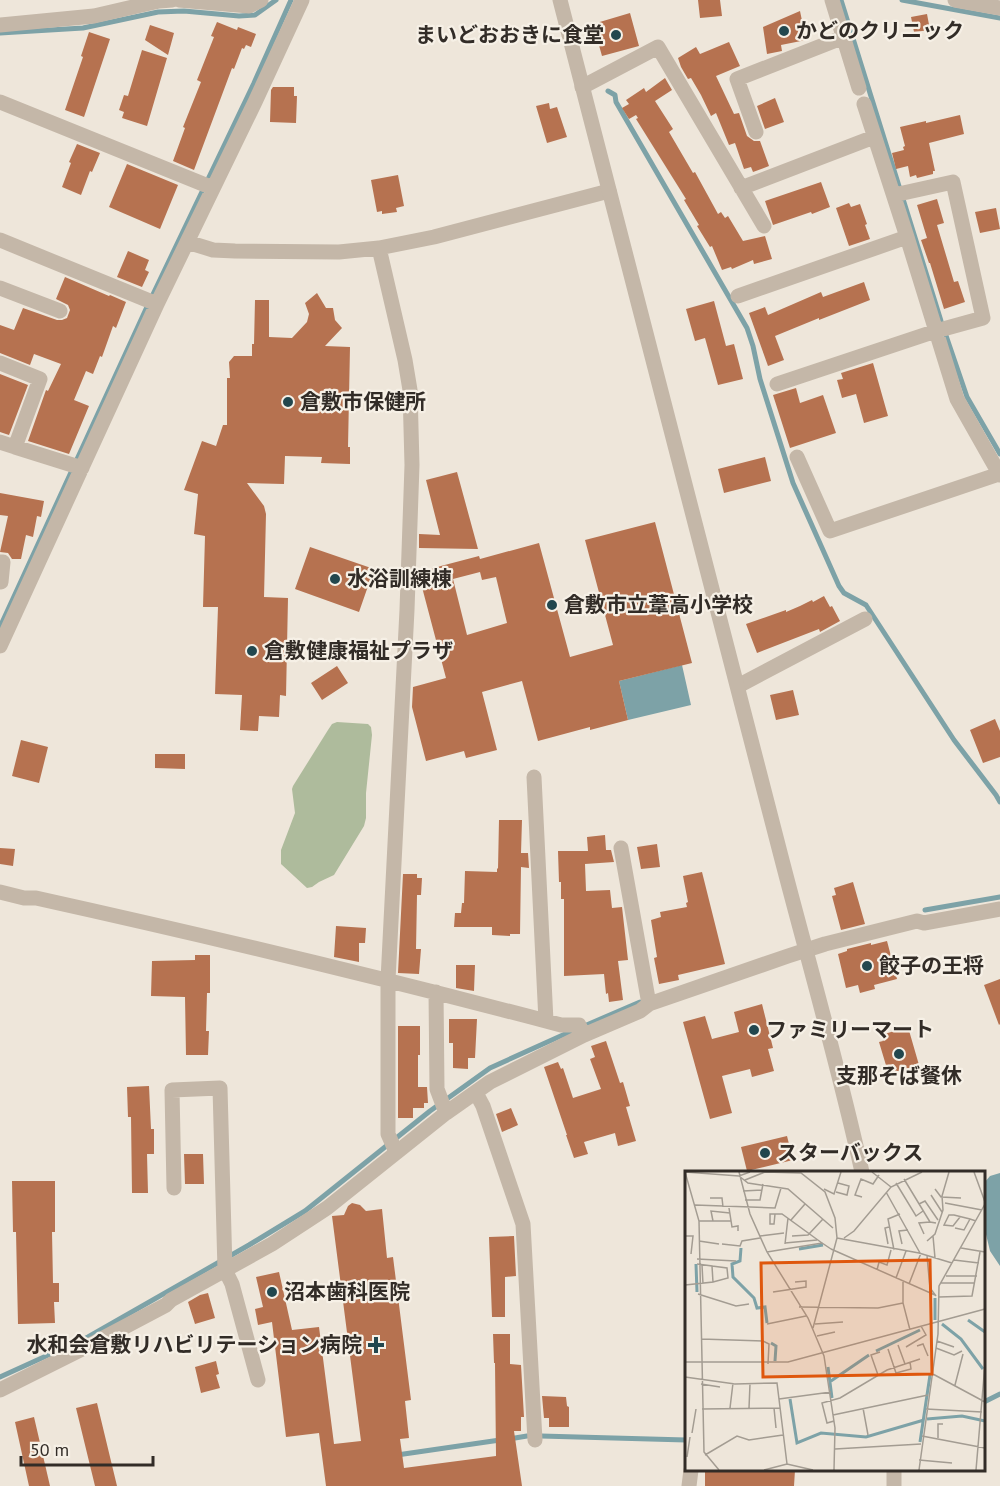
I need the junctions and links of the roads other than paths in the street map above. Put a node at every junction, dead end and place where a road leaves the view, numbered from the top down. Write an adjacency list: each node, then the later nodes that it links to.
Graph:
1 (172, 0): 9 (street)
2 (179, 0): 3 (street)
3 (261, 0)
4 (302, 0): 17 (street)
5 (560, 0): 11 (street)
6 (832, 0): 10 (street)
7 (955, 0): 8 (street)
8 (997, 5)
9 (0, 25)
10 (844, 38): 12 (street); 15 (street)
11 (582, 87): 18 (street); 19 (street)
12 (859, 88)
13 (0, 102): 17 (street)
14 (864, 104): 16 (street)
15 (756, 132)
16 (874, 137): 18 (street); 20 (street)
17 (208, 186): 24 (street)
18 (741, 188): 21 (street)
19 (609, 191): 25 (street); 42 (street)
20 (898, 194): 22 (street); 30 (street)
21 (764, 226)
22 (908, 237): 27 (street); 30 (street)
23 (0, 240): 28 (street)
24 (187, 242): 25 (street); 28 (street)
25 (379, 248): 48 (street)
26 (0, 288): 29 (street)
27 (738, 296)
28 (152, 302): 36 (street)
29 (60, 311)
30 (942, 330): 32 (street); 37 (street)
31 (0, 363): 34 (street)
32 (777, 384)
33 (0, 442): 34 (street)
34 (15, 447): 36 (street)
35 (797, 457): 37 (street)
36 (77, 466): 41 (street)
37 (1000, 474)
38 (0, 562): 39 (street)
39 (1, 582)
40 (865, 619): 42 (street)
41 (0, 646)
42 (738, 686): 47 (street)
43 (534, 777): 51 (street)
44 (621, 848): 50 (street)
45 (0, 892): 48 (street)
46 (1000, 909): 47 (street)
47 (805, 951): 50 (street); 56 (street)
48 (388, 980): 49 (street); 55 (street)
49 (436, 992): 51 (street); 54 (street)
50 (649, 1004): 52 (street)
51 (546, 1021): 52 (street)
52 (582, 1030): 53 (street)
53 (476, 1093): 54 (street); 61 (street)
54 (444, 1106): 55 (street)
55 (393, 1145): 58 (street)
56 (862, 1171)
57 (174, 1188): 58 (street)
58 (225, 1264): 59 (street); 60 (street)
59 (258, 1380)
60 (0, 1390)
61 (535, 1440)
62 (691, 1471): 63 (street)
63 (689, 1486)

